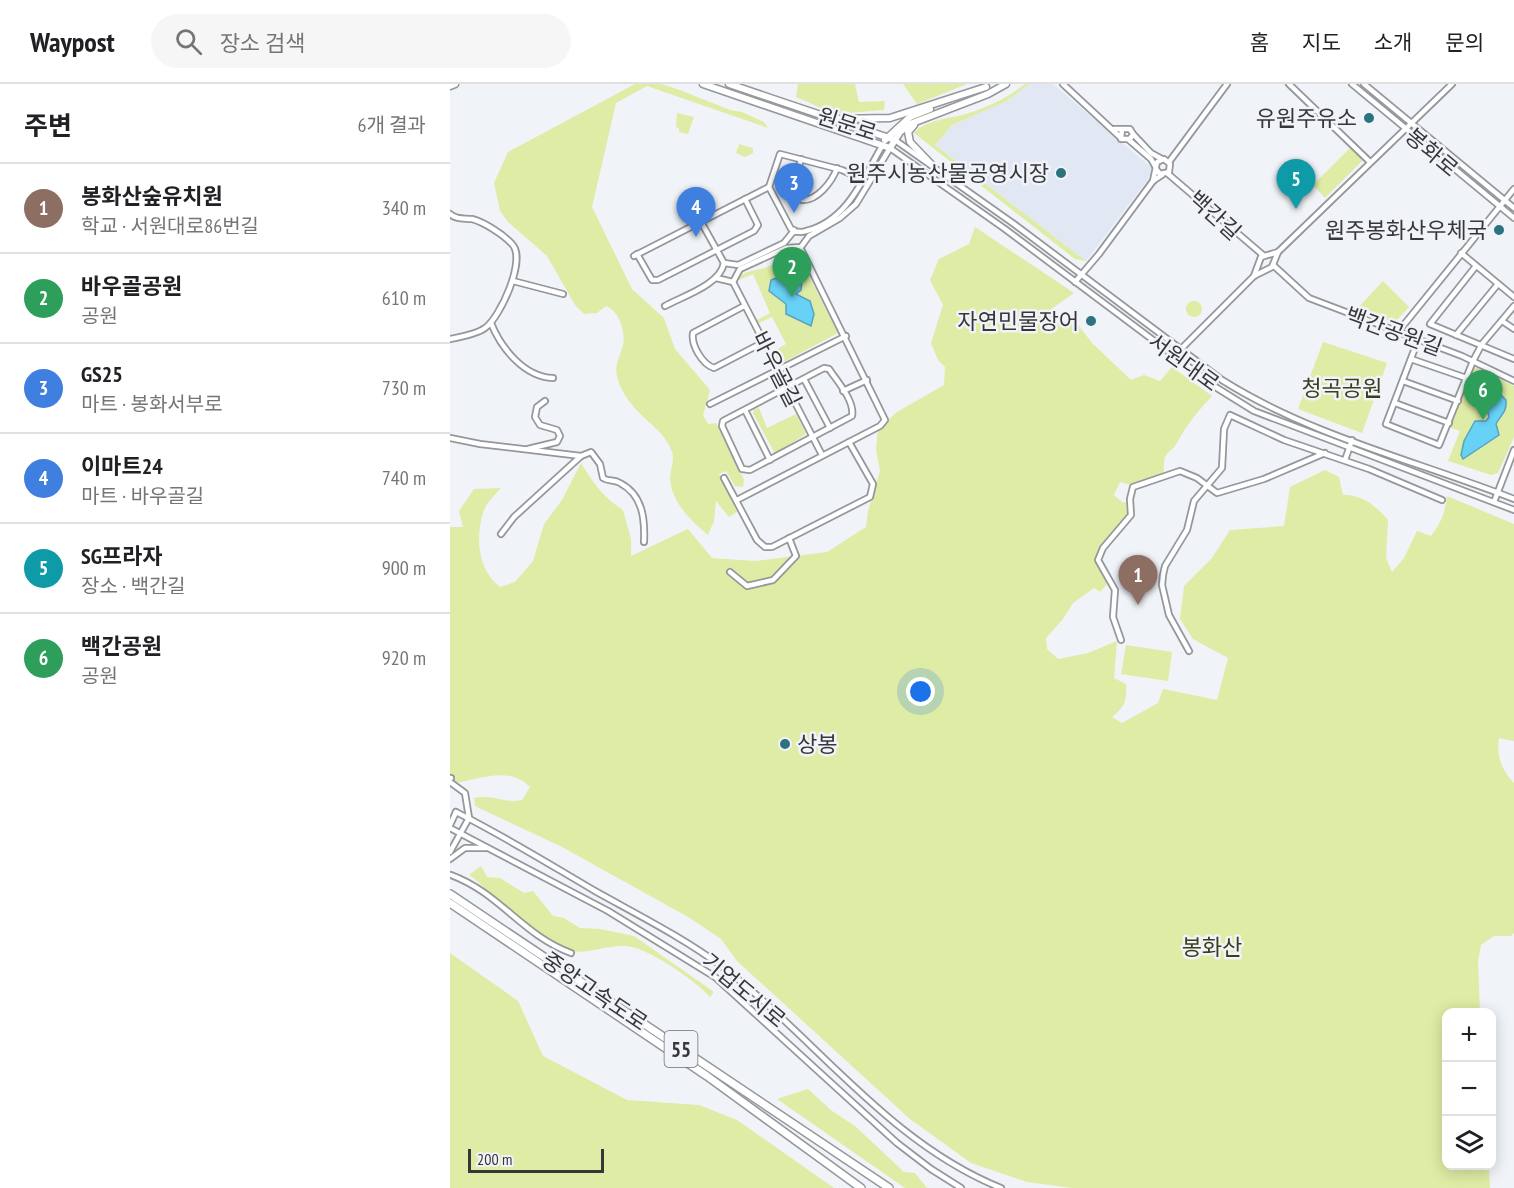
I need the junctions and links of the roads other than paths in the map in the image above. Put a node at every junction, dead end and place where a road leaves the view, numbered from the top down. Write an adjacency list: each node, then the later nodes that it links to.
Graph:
1 (455, 84): 11 (main road)
2 (703, 84): 24 (main road, 원문로)
3 (729, 84): 13 (main road, 원문로)
4 (1006, 84): 14 (main road, 원문로)
5 (1063, 84): 16 (street)
6 (1227, 84): 27 (street)
7 (1289, 84): 28 (street)
8 (1352, 84): 18 (street, 봉화로)
9 (1364, 84): 15 (street, 봉화로)
10 (1452, 84): 15 (street)
11 (450, 86)
12 (989, 86): 13 (main road); 20 (main road, 원문로)
13 (830, 119): 20 (main road, 원문로)
14 (922, 119): 22 (main road, 원문로); 29 (main road)
15 (1410, 123): 18 (street); 37 (street, 봉화로)
16 (1109, 126): 17 (street); 21 (street)
17 (1122, 129): 19 (street); 21 (street)
18 (1405, 129): 28 (street); 39 (street, 봉화로)
19 (1133, 134): 23 (street); 27 (street)
20 (887, 137): 22 (main road); 24 (main road)
21 (1120, 137): 23 (street)
22 (895, 140): 25 (main road, 원문로); 29 (street, 서원대로)
23 (1129, 140): 30 (street, 백간길)
24 (882, 146): 25 (main road, 원문로); 33 (street)
25 (890, 148): 46 (street); 60 (street, 서원대로)
26 (801, 159): 31 (street); 31 (street); 35 (street)
27 (1165, 160): 30 (street); 32 (street)
28 (1370, 162): 48 (street)
29 (931, 164): 54 (street, 서원대로)
30 (1156, 167): 32 (street, 백간길); 34 (street)
31 (837, 168): 33 (street)
32 (1167, 172): 34 (street); 50 (street, 백간길)
33 (864, 180): 44 (street)
34 (1153, 181): 54 (street)
35 (769, 187): 38 (street); 44 (street)
36 (1514, 189): 37 (street)
37 (1507, 197): 39 (street); 40 (street, 봉화로)
38 (745, 200): 43 (street); 47 (street)
39 (1499, 206): 42 (street, 봉화로); 49 (street)
40 (1514, 208)
41 (450, 214): 59 (street)
42 (1514, 218)
43 (700, 220): 47 (street); 47 (street)
44 (796, 231): 45 (street); 46 (street)
45 (788, 237): 46 (street); 53 (street)
46 (801, 247): 56 (street); 72 (street)
47 (715, 249): 53 (street)
48 (1278, 252): 50 (street); 51 (street)
49 (1461, 253): 52 (street); 70 (street)
50 (1261, 257): 51 (street); 51 (street); 55 (street)
51 (1271, 266): 55 (street); 70 (street, 백간공원길)
52 (1476, 266): 61 (street); 71 (street)
53 (726, 267): 56 (street, 바우골길); 57 (street); 58 (street)
54 (1082, 274): 60 (street); 77 (street, 서원대로)
55 (1254, 276): 77 (street)
56 (735, 277): 58 (street); 65 (street, 바우골길)
57 (715, 279): 58 (street); 64 (street)
58 (727, 279)
59 (513, 281): 62 (street); 68 (street)
60 (1074, 282): 78 (street, 서원대로)
61 (1498, 284): 63 (street); 71 (street)
62 (563, 294)
63 (1514, 297)
64 (665, 306)
65 (744, 306): 75 (street, 바우골길); 75 (street)
66 (1514, 306): 67 (street)
67 (1502, 321): 69 (street); 76 (street)
68 (491, 323): 73 (street); 83 (street)
69 (1514, 329)
70 (1398, 332): 74 (street, 백간공원길)
71 (1456, 335): 76 (street)
72 (846, 336): 82 (street); 86 (street)
73 (450, 339)
74 (1418, 340): 79 (street); 81 (street, 백간공원길)
75 (762, 343): 82 (street, 바우골길)
76 (1482, 344): 80 (street); 81 (street)
77 (1180, 349): 78 (street); 100 (street, 서원대로)
78 (1175, 355): 102 (street, 서원대로)
79 (1411, 359): 84 (street); 87 (street)
80 (1514, 359)
81 (1473, 361): 84 (street); 88 (street, 백간공원길)
82 (777, 372): 89 (street, 바우골길); 94 (street)
83 (553, 378)
84 (1466, 378): 92 (street)
85 (804, 379): 89 (street); 90 (street); 97 (street)
86 (867, 380): 90 (street); 101 (street)
87 (1403, 381): 92 (street); 93 (street)
88 (1514, 381)
89 (786, 389): 95 (street); 98 (street, 바우골길)
90 (843, 391): 97 (street)
91 (545, 401): 103 (street)
92 (1458, 401): 96 (street)
93 (1395, 402): 96 (street); 96 (street)
94 (710, 404)
95 (745, 410): 108 (street); 108 (street)
96 (1449, 423)
97 (830, 428): 98 (street)
98 (813, 437): 106 (street, 바우골길); 108 (street)
99 (450, 438): 103 (street)
100 (1352, 440): 102 (street); 112 (street, 서원대로)
101 (849, 441): 106 (street); 119 (street)
102 (1349, 448): 109 (street); 116 (street, 서원대로)
103 (525, 450): 107 (street)
104 (1514, 450): 112 (street)
105 (1325, 453): 109 (street); 111 (street); 111 (street)
106 (822, 455): 114 (street)
107 (581, 456): 118 (street); 120 (street)
108 (770, 460)
109 (1345, 460): 115 (street)
110 (724, 478): 114 (street)
111 (1206, 485): 122 (street); 123 (street)
112 (1498, 493): 113 (street, 서원대로); 116 (street)
113 (1514, 499)
114 (737, 500): 119 (street)
115 (1442, 500)
116 (1494, 502): 117 (street, 서원대로)
117 (1514, 510)
118 (501, 534)
119 (789, 538): 121 (street)
120 (644, 542)
121 (730, 572)
122 (1121, 640)
123 (1189, 651)
124 (450, 780): 125 (street)
125 (466, 809): 126 (street); 127 (street)
126 (456, 812): 127 (street, 기업도시로); 128 (street, 기업도시로)
127 (469, 818): 129 (street); 141 (street, 기업도시로)
128 (450, 826): 129 (street, 기업도시로)
129 (461, 833): 130 (street, 기업도시로); 131 (street)
130 (490, 848): 132 (street); 140 (street, 기업도시로)
131 (450, 852)
132 (450, 859)
133 (451, 875): 137 (street)
134 (450, 894): 136 (highway, 중앙고속도로 / 55)
135 (450, 903): 136 (highway, 중앙고속도로 / 55)
136 (472, 913): 138 (highway, 중앙고속도로 / 55); 139 (highway, 중앙고속도로 / 55)
137 (571, 953)
138 (861, 1188)
139 (889, 1188)
140 (961, 1188)
141 (1001, 1188)

